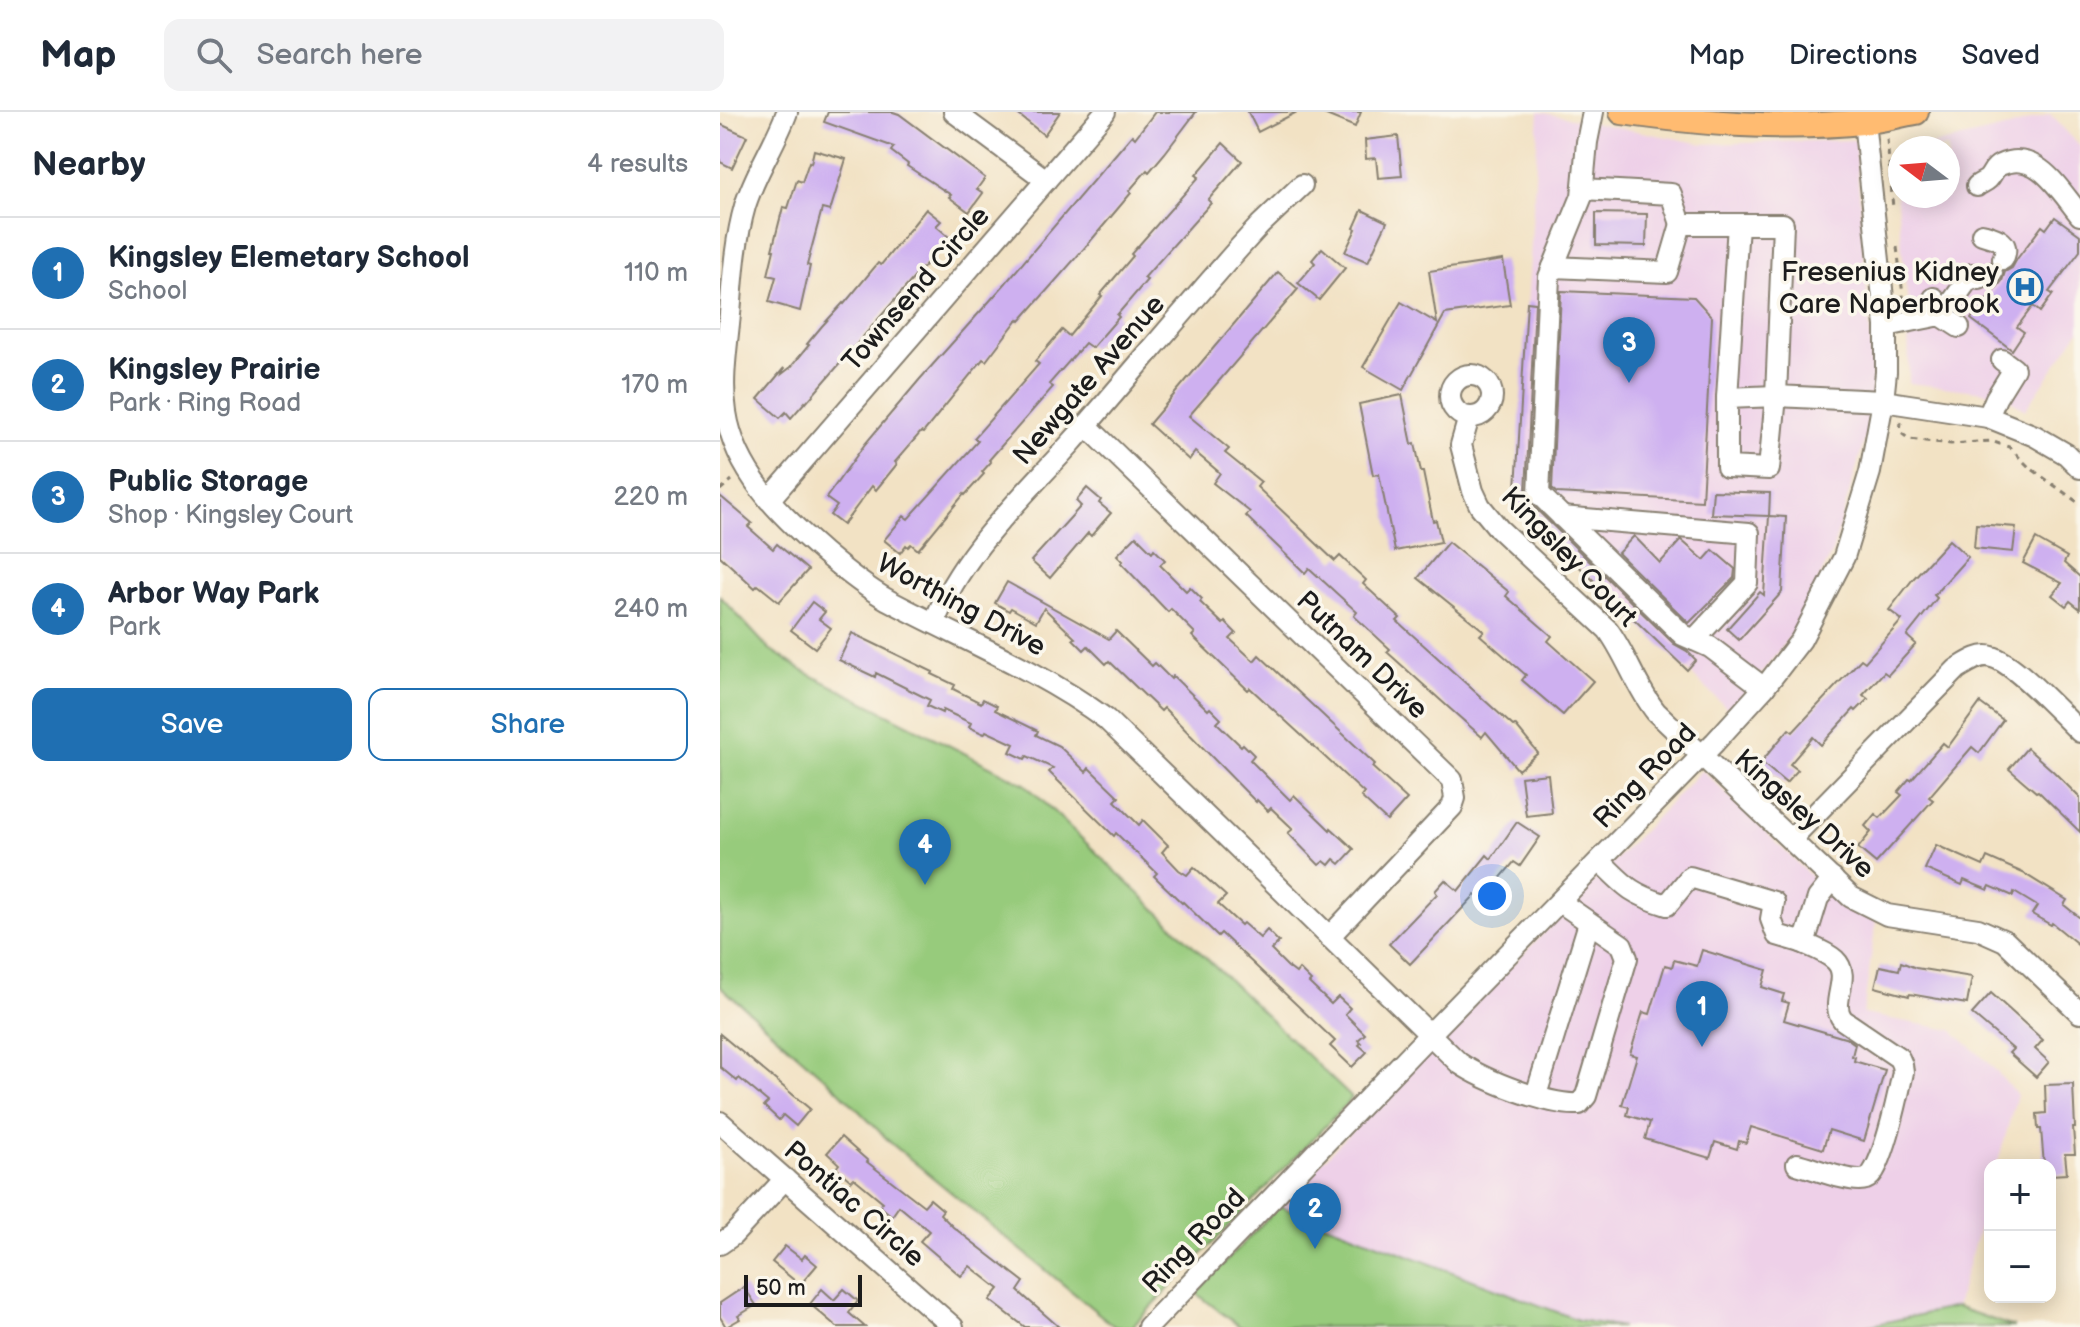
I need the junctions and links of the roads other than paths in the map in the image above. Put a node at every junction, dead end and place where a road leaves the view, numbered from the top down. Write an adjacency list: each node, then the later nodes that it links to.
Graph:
1 (787, 112): 22 (street, Worthing Drive)
2 (954, 112): 8 (street)
3 (1105, 112): 8 (street, Townsend Circle)
4 (1593, 112): 11 (street)
5 (1622, 112): 7 (main road)
6 (1916, 112): 7 (main road)
7 (1864, 121): 17 (street, Ring Road)
8 (1046, 180): 27 (street, Townsend Circle)
9 (1302, 185): 25 (street, Newgate Avenue)
10 (1977, 186): 12 (street)
11 (1583, 189): 13 (street); 16 (street)
12 (2080, 215)
13 (1681, 224): 14 (street); 16 (street)
14 (1738, 224): 19 (street); 20 (street)
15 (1982, 234): 17 (street)
16 (1553, 267): 28 (street)
17 (1886, 326): 21 (street, Ring Road)
18 (2002, 360): 24 (street)
19 (1776, 396): 20 (street); 20 (street); 21 (street)
20 (1727, 398)
21 (1883, 401): 24 (street); 31 (street, Ring Road)
22 (723, 412): 27 (street, Worthing Drive)
23 (1469, 417): 33 (street, Kingsley Court)
24 (1988, 417): 26 (street)
25 (1086, 425): 29 (street, Newgate Avenue); 39 (street, Putnam Drive)
26 (2080, 468)
27 (769, 500): 29 (street, Worthing Drive)
28 (1562, 517): 30 (street); 30 (street)
29 (934, 623): 39 (street, Worthing Drive)
30 (1694, 640): 31 (street)
31 (1764, 688): 33 (street, Ring Road)
32 (2080, 732): 34 (street)
33 (1701, 756): 34 (street, Kingsley Drive); 35 (street, Ring Road)
34 (1791, 839): 36 (street, Kingsley Drive)
35 (1600, 861): 37 (street, Ring Road); 40 (street)
36 (1833, 879): 40 (street); 41 (street, Kingsley Drive)
37 (1560, 902): 38 (street, Worthing Drive); 42 (street, Ring Road)
38 (1589, 923): 43 (street); 43 (street, Worthing Drive)
39 (1329, 937): 42 (street, Worthing Drive)
40 (1801, 942): 45 (street)
41 (2080, 1013)
42 (1430, 1034): 43 (street, Worthing Drive); 49 (street, Ring Road)
43 (1536, 1095)
44 (720, 1122): 46 (street, Pontiac Circle)
45 (1797, 1164)
46 (785, 1179): 47 (street); 48 (street, Pontiac Circle)
47 (720, 1244)
48 (953, 1327)
49 (1148, 1327)

